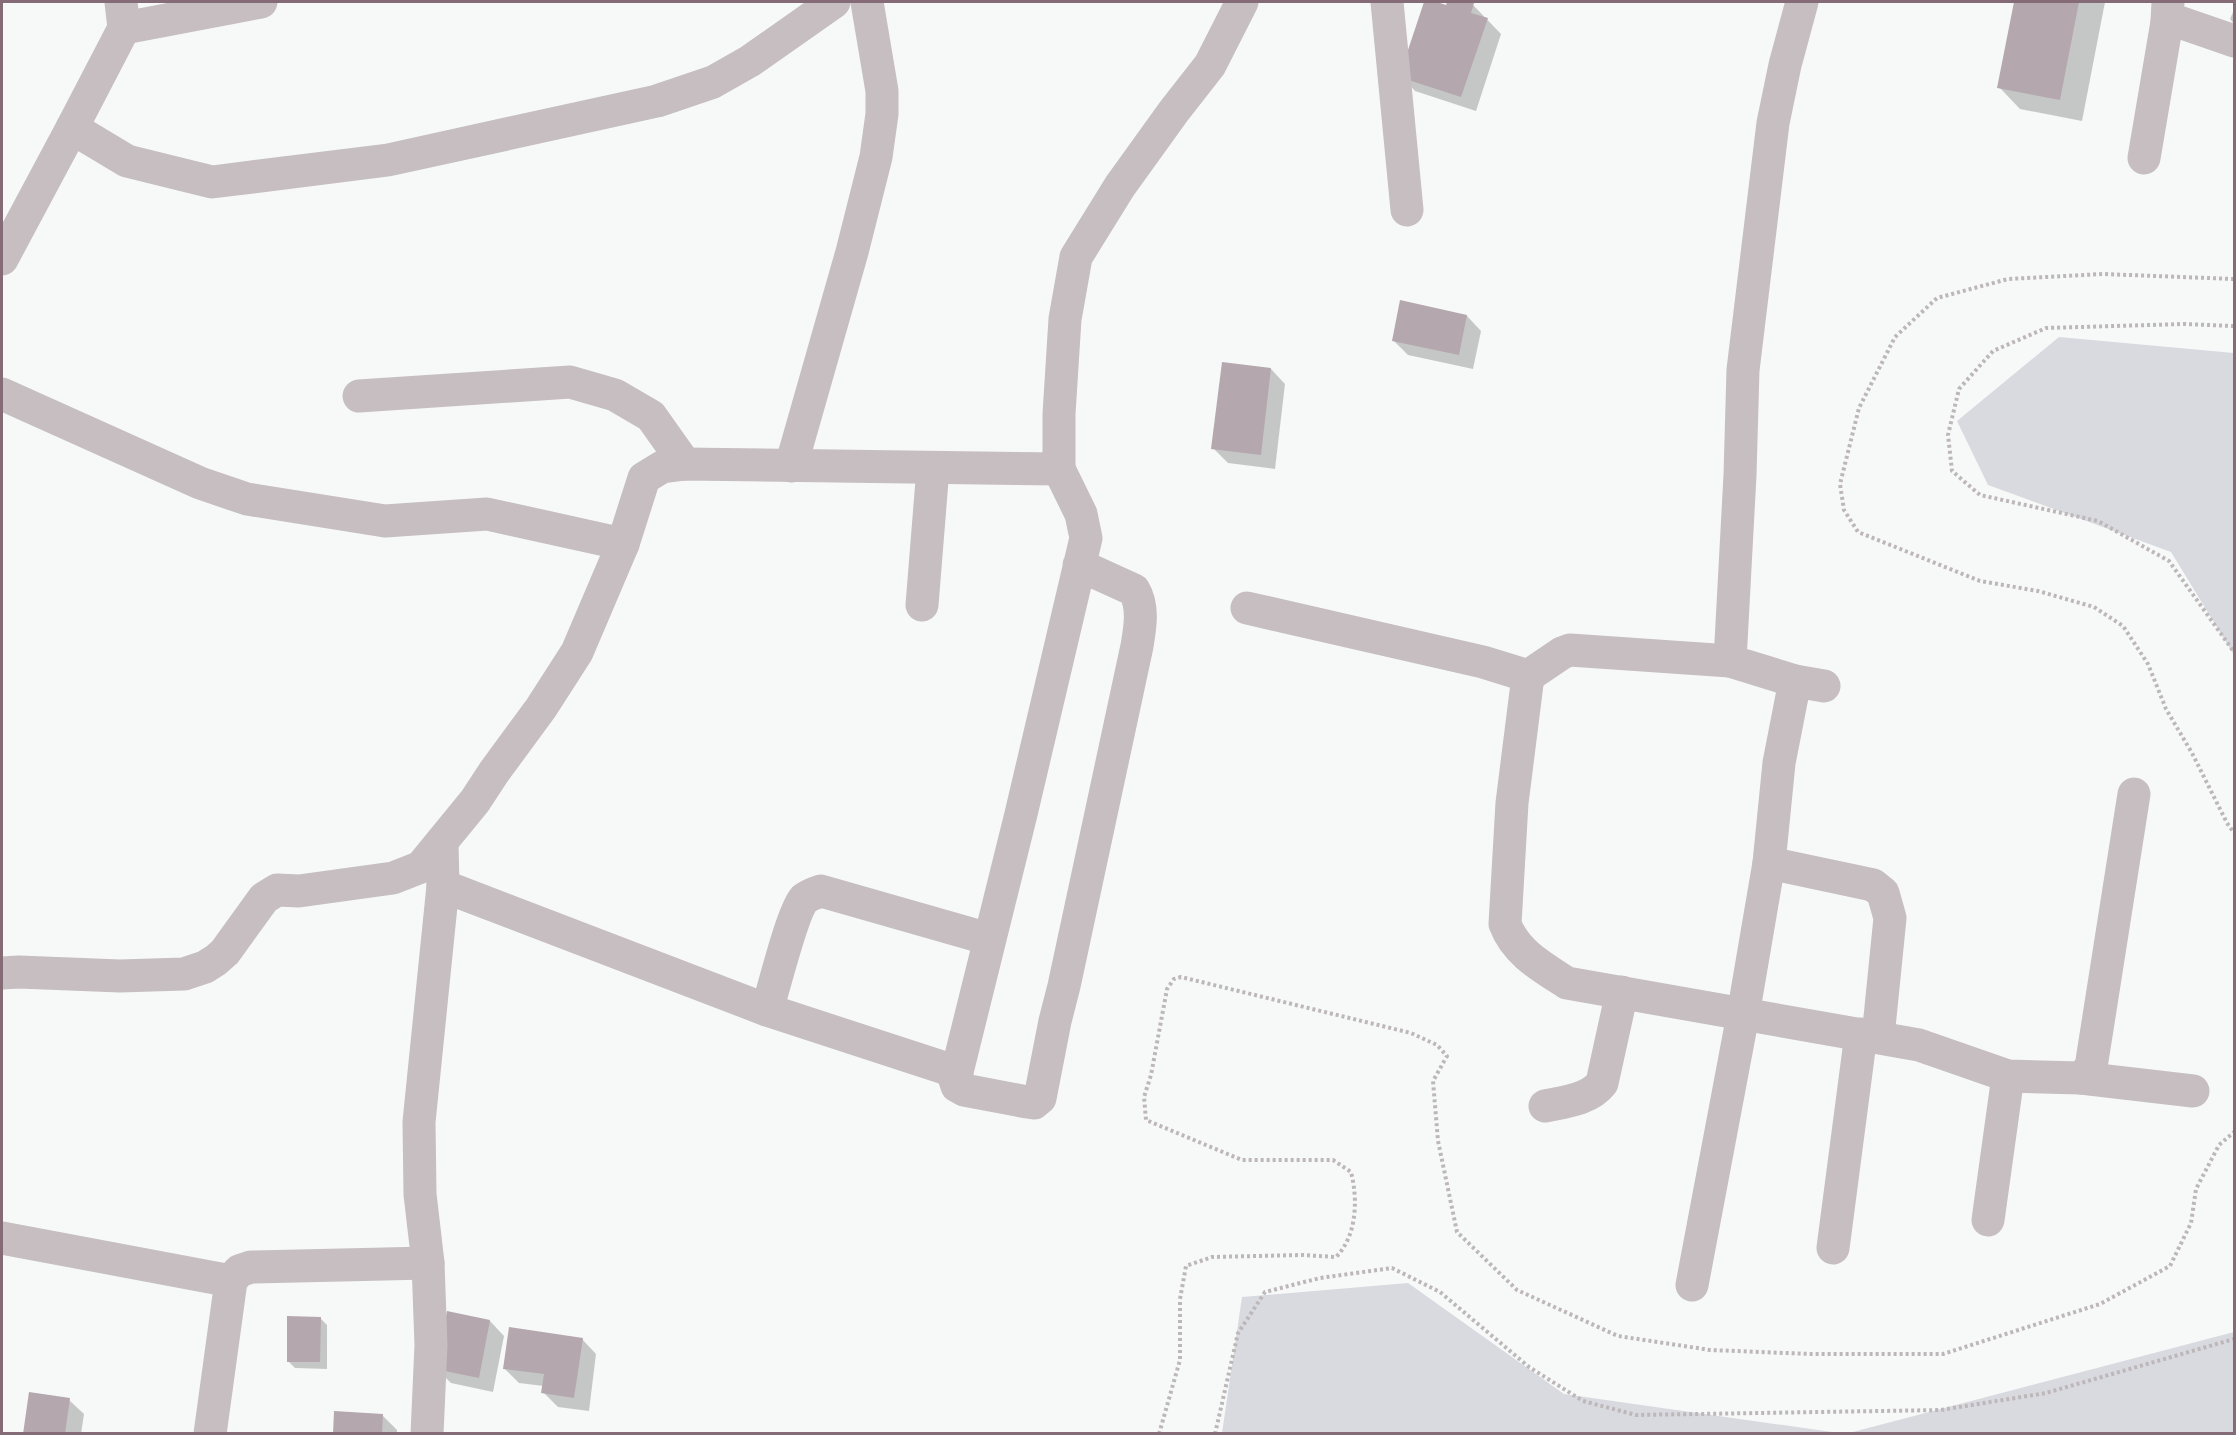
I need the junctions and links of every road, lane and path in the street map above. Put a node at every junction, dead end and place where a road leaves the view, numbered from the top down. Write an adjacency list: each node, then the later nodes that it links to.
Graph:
1 (261, 2): 8 (street)
2 (834, 2): 10 (street)
3 (867, 2): 19 (street)
4 (1242, 2): 21 (street)
5 (1387, 2): 12 (street)
6 (1802, 2): 27 (street)
7 (2168, 12): 9 (street); 11 (street)
8 (122, 15): 10 (street)
9 (2235, 41)
10 (72, 128): 13 (street)
11 (2144, 158)
12 (1407, 210)
13 (2, 259)
14 (2235, 279): 30 (path)
15 (2235, 326): 26 (path)
16 (2, 394): 22 (street)
17 (359, 396): 18 (street)
18 (685, 464): 19 (street); 22 (street)
19 (791, 466): 20 (street)
20 (933, 468): 21 (street); 24 (street)
21 (1059, 469): 23 (street)
22 (623, 544): 31 (street)
23 (1079, 565): 34 (street); 40 (street)
24 (922, 605)
25 (1247, 608): 28 (street)
26 (2235, 652)
27 (1730, 661): 28 (street); 32 (street)
28 (1528, 676): 36 (street)
29 (2134, 794): 42 (street)
30 (2235, 833)
31 (442, 843): 33 (street); 35 (street)
32 (1769, 862): 38 (street); 39 (street)
33 (444, 886): 37 (street); 49 (street)
34 (989, 939): 37 (street); 40 (street)
35 (2, 973)
36 (1622, 992): 38 (street); 44 (street)
37 (767, 1010): 40 (street)
38 (1743, 1015): 39 (street); 51 (street)
39 (1869, 1036): 41 (street); 48 (street)
40 (957, 1072)
41 (2008, 1076): 42 (street); 46 (street)
42 (2081, 1078): 43 (street)
43 (2193, 1091)
44 (1545, 1106)
45 (2235, 1132): 55 (path)
46 (1988, 1220)
47 (2, 1238): 50 (street)
48 (1833, 1248)
49 (428, 1263): 50 (street); 54 (street)
50 (231, 1281): 53 (street)
51 (1692, 1285)
52 (2235, 1340): 56 (path)
53 (210, 1434)
54 (427, 1434)
55 (1159, 1434)
56 (1215, 1434)

